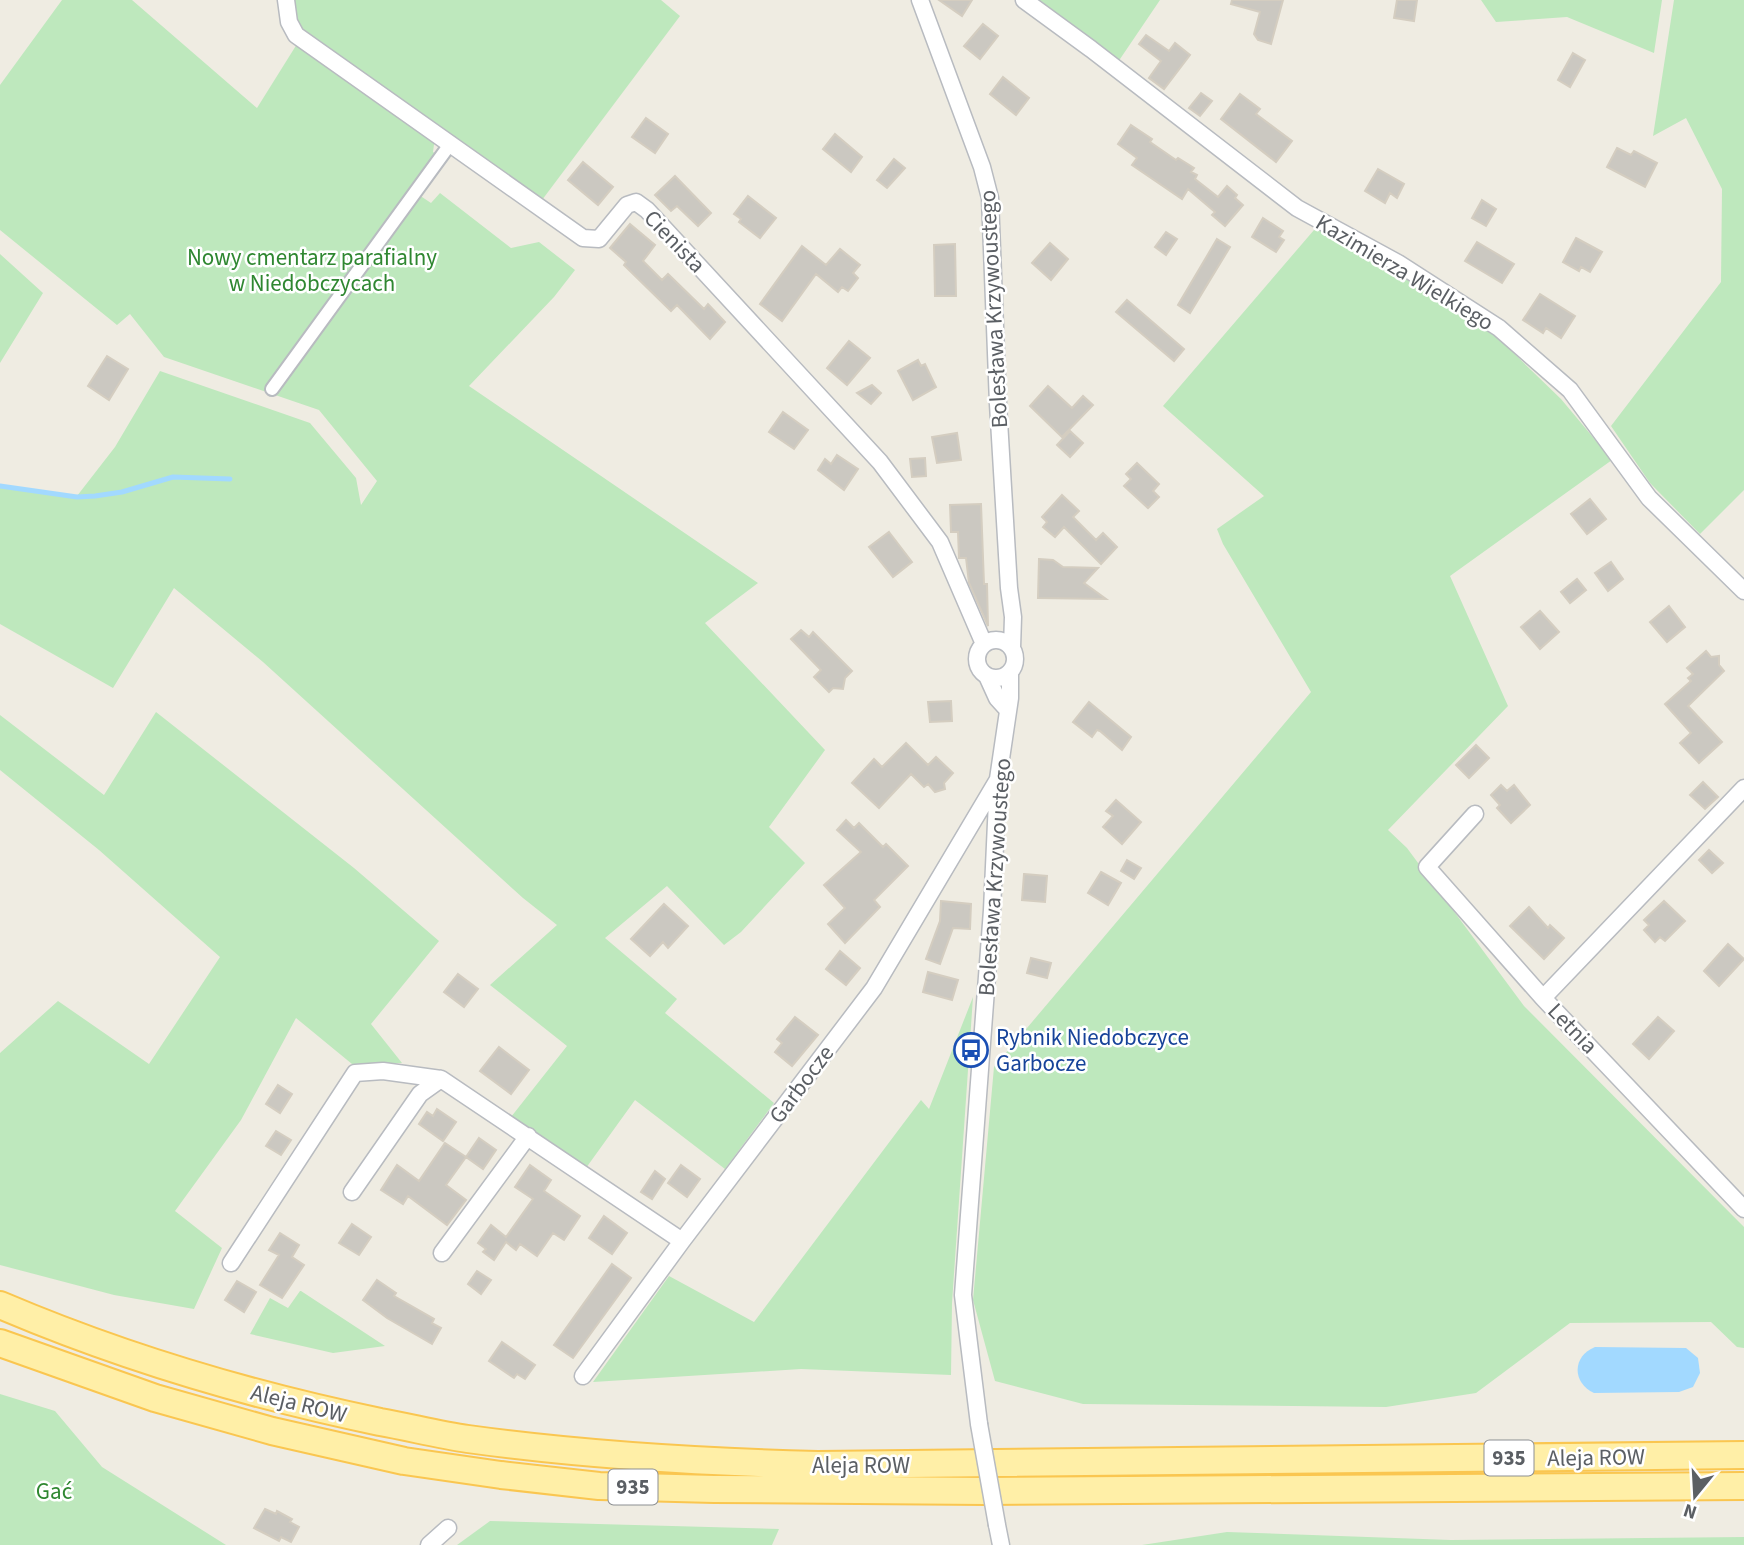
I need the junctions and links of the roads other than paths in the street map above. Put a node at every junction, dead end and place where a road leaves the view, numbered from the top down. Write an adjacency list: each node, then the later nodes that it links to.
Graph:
1 (286, 0): 4 (street, Cienista)
2 (920, 0): 6 (street, Bolesława Krzywoustego)
3 (1024, 0): 7 (street, Kazimierza Wielkiego)
4 (450, 143): 5 (street); 8 (street, Cienista)
5 (272, 389)
6 (1009, 588): 8 (street, Bolesława Krzywoustego); 9 (street, Bolesława Krzywoustego)
7 (1744, 590)
8 (989, 642): 9 (street); 11 (street)
9 (1012, 648): 10 (street)
10 (1010, 672): 11 (street); 12 (street, Bolesława Krzywoustego)
11 (987, 676): 12 (street)
12 (1007, 709): 13 (street, Bolesława Krzywoustego)
13 (998, 779): 21 (street, Garbocze); 31 (street, Bolesława Krzywoustego, bridge)
14 (1744, 788): 16 (street, Letnia)
15 (1475, 814): 16 (street)
16 (1544, 998): 20 (street, Letnia)
17 (441, 1079): 18 (street); 19 (street); 23 (street)
18 (528, 1136): 21 (street); 22 (street)
19 (352, 1192)
20 (1744, 1209)
21 (682, 1241): 26 (street, Garbocze)
22 (442, 1253)
23 (231, 1263)
24 (0, 1305): 27 (main road, Aleja ROW / 935)
25 (0, 1343): 28 (main road, Aleja ROW / 935)
26 (583, 1376)
27 (1744, 1455)
28 (1739, 1487)
29 (448, 1528): 30 (street)
30 (429, 1545)
31 (1001, 1545)

